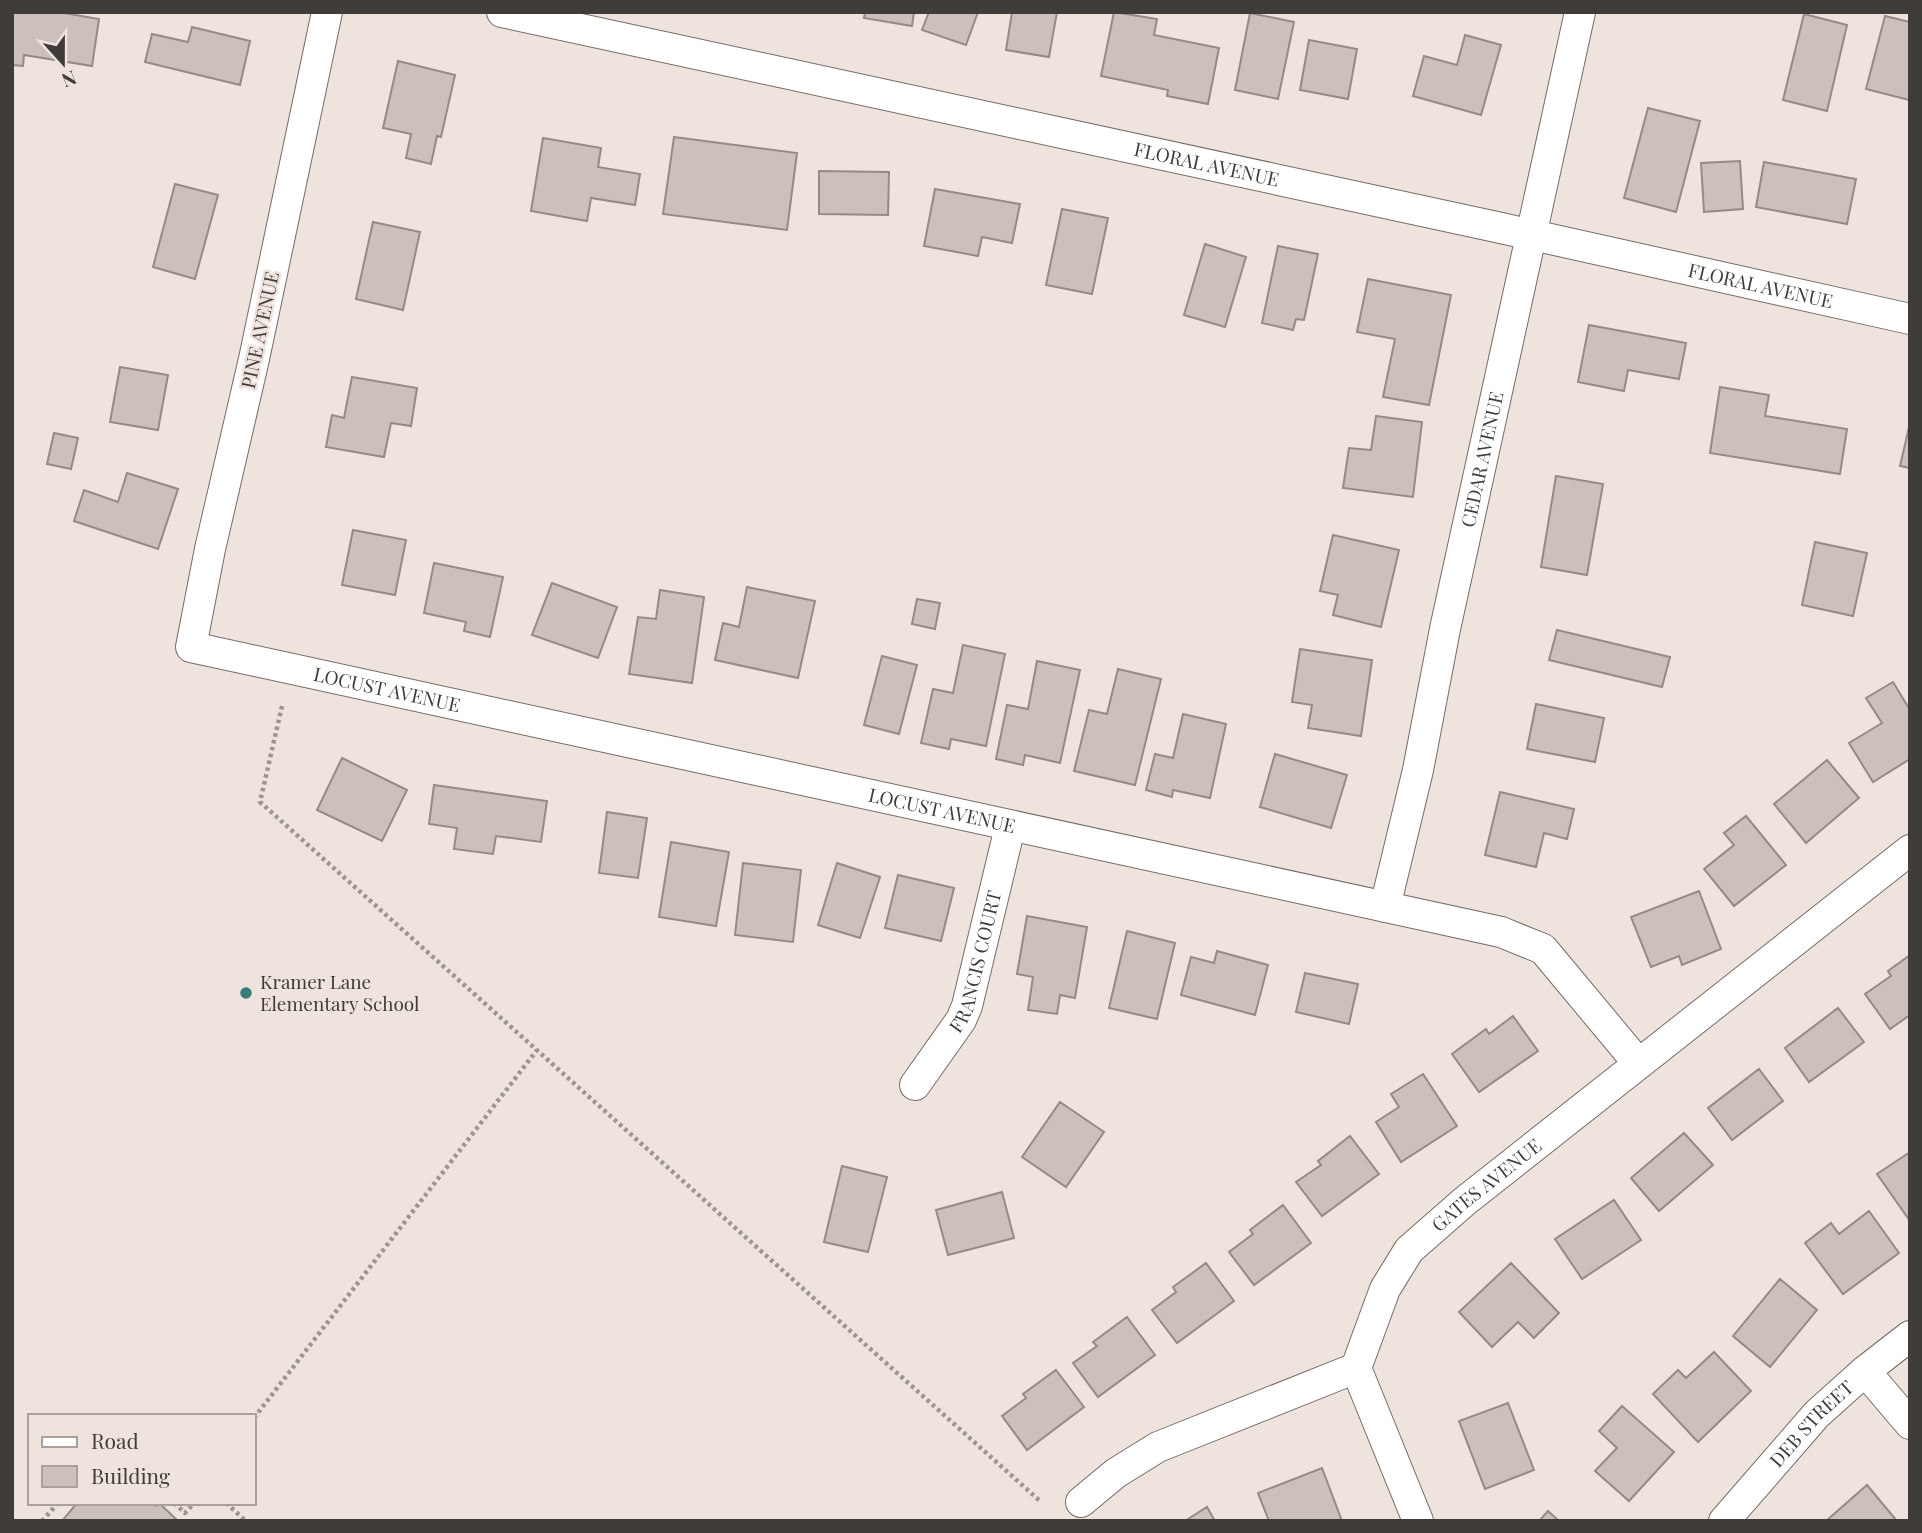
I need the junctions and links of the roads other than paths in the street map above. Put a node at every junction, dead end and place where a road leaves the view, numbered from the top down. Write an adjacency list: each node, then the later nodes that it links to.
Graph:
1 (327, 12): 6 (street, PINE AVENUE)
2 (502, 12): 4 (street, FLORAL AVENUE)
3 (1580, 12): 4 (street, CEDAR AVENUE)
4 (1532, 235): 5 (street, FLORAL AVENUE); 9 (street, CEDAR AVENUE)
5 (1910, 319)
6 (191, 647): 7 (street, LOCUST AVENUE)
7 (1010, 827): 9 (street, LOCUST AVENUE); 11 (street, FRANCIS COURT)
8 (1910, 850): 10 (street, GATES AVENUE)
9 (1385, 907): 10 (street, LOCUST AVENUE)
10 (1638, 1063): 13 (street, GATES AVENUE)
11 (915, 1085)
12 (1910, 1336): 14 (street, DEB STREET)
13 (1356, 1368): 16 (street); 17 (street)
14 (1865, 1371): 15 (street); 18 (street, DEB STREET)
15 (1910, 1424)
16 (1081, 1502)
17 (1418, 1521)
18 (1724, 1521)

